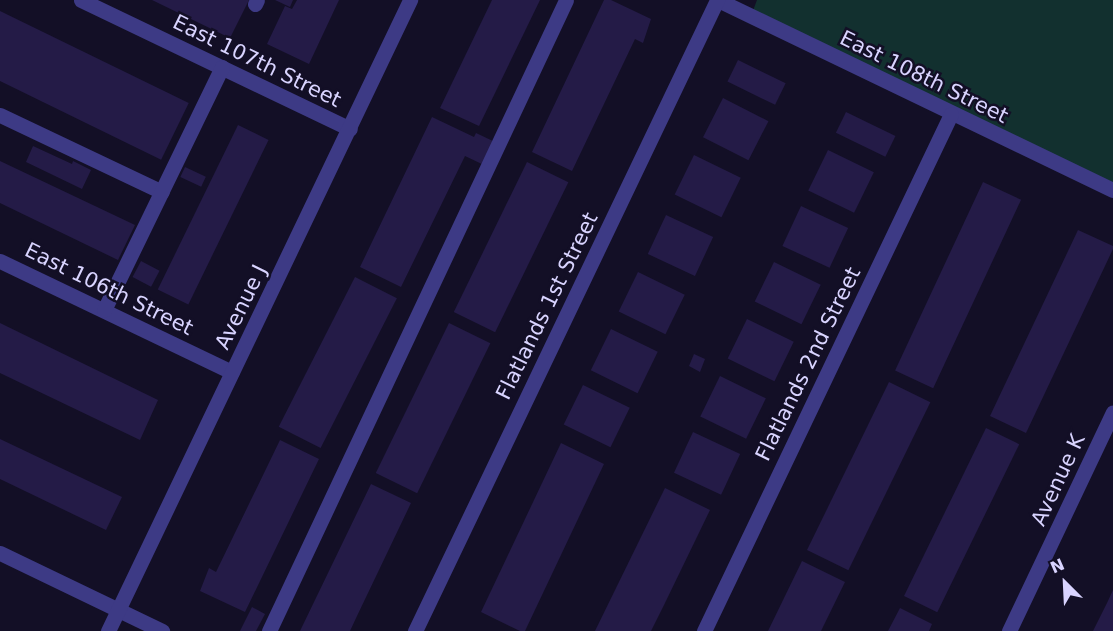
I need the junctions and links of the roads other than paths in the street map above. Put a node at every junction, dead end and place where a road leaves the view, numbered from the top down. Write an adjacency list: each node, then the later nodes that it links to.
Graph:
1 (81, 0): 5 (street, East 107th Street)
2 (410, 0): 8 (street, Avenue J)
3 (566, 0): 19 (street)
4 (718, 0): 6 (street, East 108th Street); 20 (street, Flatlands 1st Street)
5 (222, 67): 8 (street, East 107th Street); 10 (street)
6 (951, 114): 9 (street, East 108th Street); 21 (street, Flatlands 2nd Street)
7 (0, 115): 10 (street)
8 (350, 129): 13 (street, Avenue J)
9 (1113, 190)
10 (162, 192): 12 (street)
11 (0, 261): 12 (street, East 106th Street)
12 (104, 310): 13 (street, East 106th Street)
13 (232, 372): 16 (street, Avenue J)
14 (1113, 412): 22 (street, Avenue K)
15 (0, 554): 16 (street)
16 (118, 610): 17 (street, Avenue J); 18 (street)
17 (108, 631)
18 (162, 631)
19 (269, 631)
20 (415, 631)
21 (704, 631)
22 (1009, 631)

